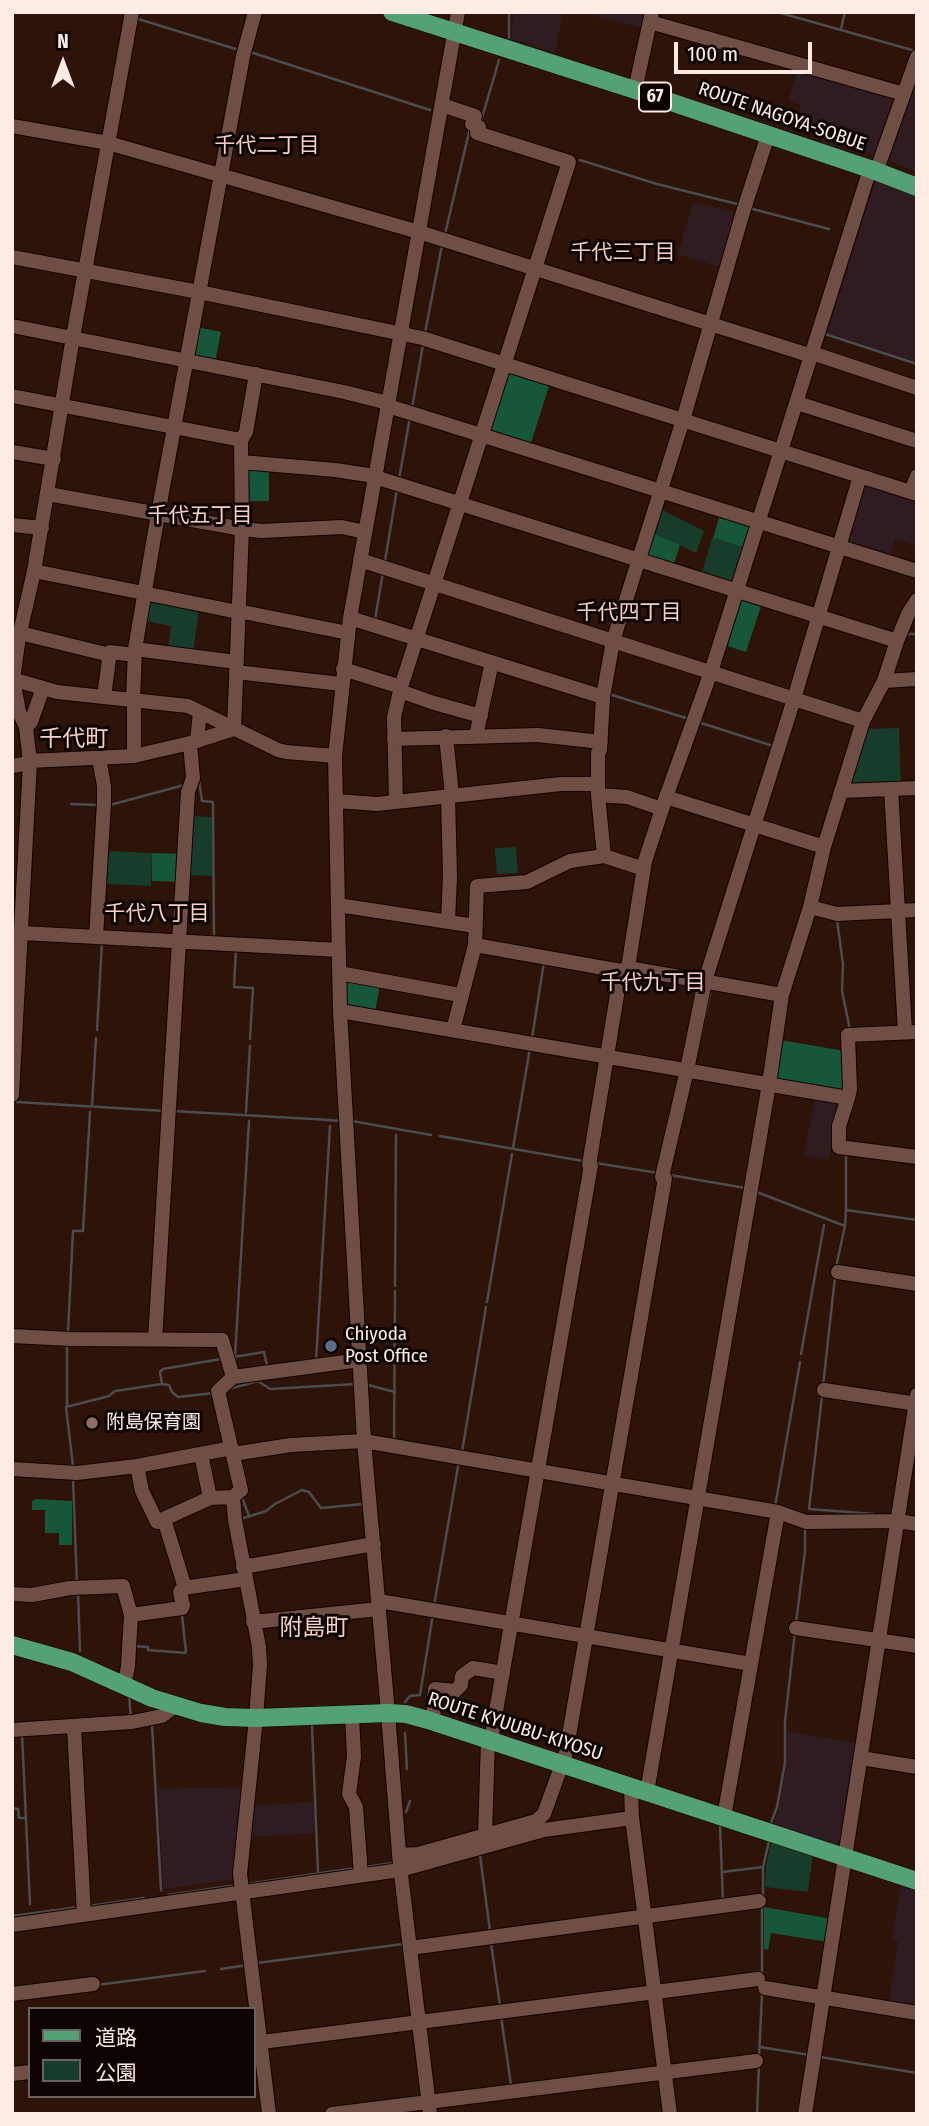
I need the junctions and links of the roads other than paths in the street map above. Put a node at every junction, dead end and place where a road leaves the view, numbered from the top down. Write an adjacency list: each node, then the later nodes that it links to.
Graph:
1 (132, 12): 13 (street)
2 (255, 12): 15 (street)
3 (392, 12): 6 (main road, ROUTE NAGOYA-SOBUE / 67)
4 (458, 12): 6 (street)
5 (651, 17): 8 (street); 9 (street)
6 (455, 33): 8 (main road, ROUTE NAGOYA-SOBUE / 67); 10 (street)
7 (917, 57): 9 (street)
8 (635, 90): 12 (main road, ROUTE NAGOYA-SOBUE / 67)
9 (904, 94): 14 (street)
10 (442, 105): 17 (street); 19 (street)
11 (12, 126): 13 (street)
12 (768, 135): 14 (main road, ROUTE NAGOYA-SOBUE / 67); 23 (street)
13 (108, 143): 15 (street); 20 (street)
14 (873, 170): 16 (main road, ROUTE NAGOYA-SOBUE / 67); 26 (street)
15 (222, 177): 17 (street); 21 (street)
16 (917, 187)
17 (419, 233): 19 (street); 24 (street)
18 (12, 257): 20 (street)
19 (535, 268): 23 (street); 28 (street)
20 (85, 270): 21 (street); 25 (street)
21 (199, 292): 24 (street); 27 (street)
22 (12, 326): 25 (street)
23 (711, 326): 26 (street); 35 (street)
24 (401, 333): 28 (street); 34 (street)
25 (73, 337): 27 (street); 33 (street)
26 (812, 355): 30 (street); 32 (street)
27 (187, 360): 29 (street); 36 (street)
28 (504, 364): 35 (street); 37 (street)
29 (256, 374): 34 (street); 38 (street)
30 (917, 388)
31 (12, 396): 33 (street)
32 (797, 402): 39 (street); 41 (street)
33 (63, 405): 36 (street); 42 (street)
34 (388, 405): 37 (street); 46 (street)
35 (682, 420): 41 (street); 47 (street)
36 (174, 426): 38 (street); 51 (street)
37 (481, 435): 47 (street); 50 (street)
38 (241, 440): 43 (street)
39 (917, 441)
40 (12, 452): 42 (street)
41 (782, 452): 44 (street); 52 (street)
42 (54, 459): 49 (street)
43 (241, 462): 46 (street); 55 (street)
44 (860, 476): 48 (street); 57 (street)
45 (917, 476): 48 (street)
46 (375, 477): 50 (street); 56 (street)
47 (660, 491): 52 (street); 59 (street)
48 (914, 493)
49 (48, 494): 51 (street); 54 (street)
50 (459, 503): 59 (street); 62 (street)
51 (158, 514): 55 (street); 64 (street)
52 (760, 522): 57 (street); 63 (street)
53 (12, 525): 54 (street)
54 (42, 528): 60 (street)
55 (242, 529): 56 (street); 66 (street)
56 (365, 532): 58 (street)
57 (838, 547): 61 (street); 67 (street)
58 (360, 561): 62 (street); 68 (street)
59 (638, 561): 63 (street); 72 (street)
60 (34, 571): 64 (street); 69 (street)
61 (917, 571)
62 (433, 584): 70 (street); 72 (street)
63 (737, 591): 67 (street); 78 (street)
64 (145, 593): 66 (street); 73 (street)
65 (917, 600): 71 (street)
66 (238, 612): 68 (street); 76 (street)
67 (818, 616): 71 (street); 87 (street)
68 (349, 625): 70 (street); 77 (street)
69 (20, 633): 74 (street); 79 (street)
70 (416, 639): 75 (street); 84 (street)
71 (898, 640): 81 (street)
72 (613, 641): 78 (street); 86 (street)
73 (135, 652): 74 (street); 76 (street); 88 (street)
74 (110, 654): 85 (street)
75 (492, 662): 86 (street); 90 (street)
76 (236, 667): 82 (street); 93 (street)
77 (343, 669): 82 (street); 84 (street)
78 (711, 672): 87 (street); 111 (street)
79 (13, 679): 83 (street); 92 (street)
80 (917, 679): 81 (street)
81 (884, 681): 91 (street)
82 (341, 684): 100 (street)
83 (44, 688): 85 (street); 92 (street)
84 (400, 689): 90 (street); 96 (street)
85 (104, 697): 88 (street)
86 (603, 697): 98 (street)
87 (794, 699): 91 (street); 112 (street)
88 (133, 700): 89 (street); 99 (street)
89 (200, 712): 93 (street); 97 (street)
90 (481, 716): 95 (street)
91 (863, 721): 107 (street)
92 (20, 723): 102 (street)
93 (234, 729): 97 (street); 100 (street)
94 (446, 736): 95 (street); 96 (street); 108 (street)
95 (476, 736): 98 (street)
96 (394, 738): 110 (street)
97 (193, 742): 99 (street); 125 (street)
98 (601, 742): 106 (street)
99 (134, 756): 101 (street)
100 (335, 756): 109 (street)
101 (99, 758): 102 (street); 124 (street)
102 (30, 762): 103 (street); 118 (street)
103 (12, 766)
104 (917, 788): 105 (street)
105 (891, 789): 107 (street); 120 (street)
106 (598, 790): 108 (street); 111 (street); 114 (street)
107 (841, 791): 113 (street)
108 (450, 796): 110 (street); 121 (street)
109 (336, 801): 110 (street); 116 (street)
110 (396, 802)
111 (664, 803): 112 (street); 115 (street)
112 (754, 825): 113 (street); 130 (street)
113 (824, 847): 117 (street)
114 (604, 856): 115 (street); 122 (street)
115 (644, 869): 128 (street)
116 (338, 905): 121 (street); 127 (street)
117 (810, 907): 120 (street); 132 (street)
118 (18, 910): 123 (street)
119 (917, 910): 120 (street)
120 (898, 911): 135 (street)
121 (447, 922): 122 (street)
122 (475, 926): 126 (street)
123 (22, 933): 124 (street); 139 (street)
124 (96, 937): 125 (street)
125 (179, 941): 127 (street); 145 (street)
126 (475, 945): 128 (street); 131 (street)
127 (339, 950): 129 (street)
128 (625, 969): 130 (street); 136 (street)
129 (339, 973): 131 (street); 133 (street)
130 (705, 981): 132 (street); 137 (street)
131 (460, 995): 134 (street)
132 (782, 995): 138 (street)
133 (340, 1011): 134 (street); 146 (street)
134 (453, 1030): 136 (street)
135 (911, 1032): 140 (street)
136 (607, 1056): 137 (street); 155 (street)
137 (687, 1070): 138 (street); 156 (street)
138 (769, 1084): 140 (street); 159 (street)
139 (12, 1094)
140 (848, 1098): 141 (street)
141 (917, 1157)
142 (838, 1272): 143 (street)
143 (917, 1284)
144 (12, 1336): 145 (street)
145 (155, 1339): 147 (street)
146 (360, 1360): 147 (street); 150 (street)
147 (233, 1377): 151 (street)
148 (824, 1390): 149 (street)
149 (916, 1401): 162 (street)
150 (364, 1441): 151 (street); 155 (street); 164 (street)
151 (232, 1451): 152 (street); 157 (street)
152 (201, 1454): 153 (street); 158 (street)
153 (137, 1466): 154 (street); 161 (street)
154 (12, 1469)
155 (538, 1471): 156 (street); 171 (street)
156 (615, 1484): 159 (street); 173 (street)
157 (233, 1497): 158 (street); 165 (street)
158 (210, 1498): 161 (street)
159 (697, 1499): 160 (street); 177 (street)
160 (778, 1512): 162 (street); 178 (street)
161 (164, 1519): 166 (street)
162 (898, 1521): 163 (street); 174 (street)
163 (917, 1524)
164 (373, 1544): 165 (street); 168 (street)
165 (244, 1573): 166 (street); 170 (street)
166 (185, 1588): 169 (street)
167 (12, 1594): 169 (street)
168 (379, 1605): 170 (street); 171 (street); 182 (street)
169 (131, 1615): 180 (street)
170 (253, 1622): 184 (street)
171 (512, 1623): 173 (street); 179 (street)
172 (796, 1628): 174 (street)
173 (589, 1636): 177 (street); 190 (street)
174 (879, 1640): 176 (street); 189 (street)
175 (12, 1644): 180 (main road, ROUTE KYUUBU-KIYOSU)
176 (917, 1646)
177 (671, 1651): 178 (street); 192 (street)
178 (751, 1664): 193 (street)
179 (503, 1673): 185 (street); 188 (street)
180 (124, 1686): 181 (main road, ROUTE KYUUBU-KIYOSU)
181 (174, 1707): 184 (main road, ROUTE KYUUBU-KIYOSU); 186 (street)
182 (388, 1713): 183 (main road, ROUTE KYUUBU-KIYOSU); 185 (main road, ROUTE KYUUBU-KIYOSU); 197 (street)
183 (352, 1715): 184 (main road, ROUTE KYUUBU-KIYOSU); 198 (street)
184 (256, 1718): 200 (street)
185 (433, 1721): 188 (main road, ROUTE KYUUBU-KIYOSU)
186 (74, 1727): 187 (street); 202 (street)
187 (12, 1730)
188 (490, 1740): 190 (main road, ROUTE KYUUBU-KIYOSU); 195 (street)
189 (861, 1758): 191 (street); 196 (street)
190 (562, 1764): 192 (main road, ROUTE KYUUBU-KIYOSU); 195 (street)
191 (917, 1767)
192 (639, 1789): 193 (main road, ROUTE KYUUBU-KIYOSU); 194 (street)
193 (724, 1817): 196 (main road, ROUTE KYUUBU-KIYOSU)
194 (632, 1818): 195 (street); 203 (street)
195 (486, 1841): 197 (street)
196 (846, 1858): 199 (main road, ROUTE KYUUBU-KIYOSU); 209 (street)
197 (399, 1862): 198 (street); 205 (street)
198 (361, 1870): 200 (street)
199 (917, 1881)
200 (241, 1887): 202 (street); 210 (street)
201 (759, 1901): 203 (street)
202 (84, 1909): 204 (street)
203 (645, 1916): 205 (street); 207 (street)
204 (12, 1925)
205 (410, 1948): 212 (street)
206 (93, 1984): 208 (street)
207 (655, 1992): 209 (street); 212 (street); 215 (street)
208 (12, 1994)
209 (824, 1997): 211 (street); 220 (street)
210 (253, 2007)
211 (917, 2012)
212 (419, 2022): 213 (street); 216 (street)
213 (257, 2043): 217 (street)
214 (756, 2061): 215 (street)
215 (665, 2072): 216 (street); 219 (street)
216 (430, 2108): 218 (street)
217 (269, 2114)
218 (332, 2114)
219 (670, 2114)
220 (805, 2114)

